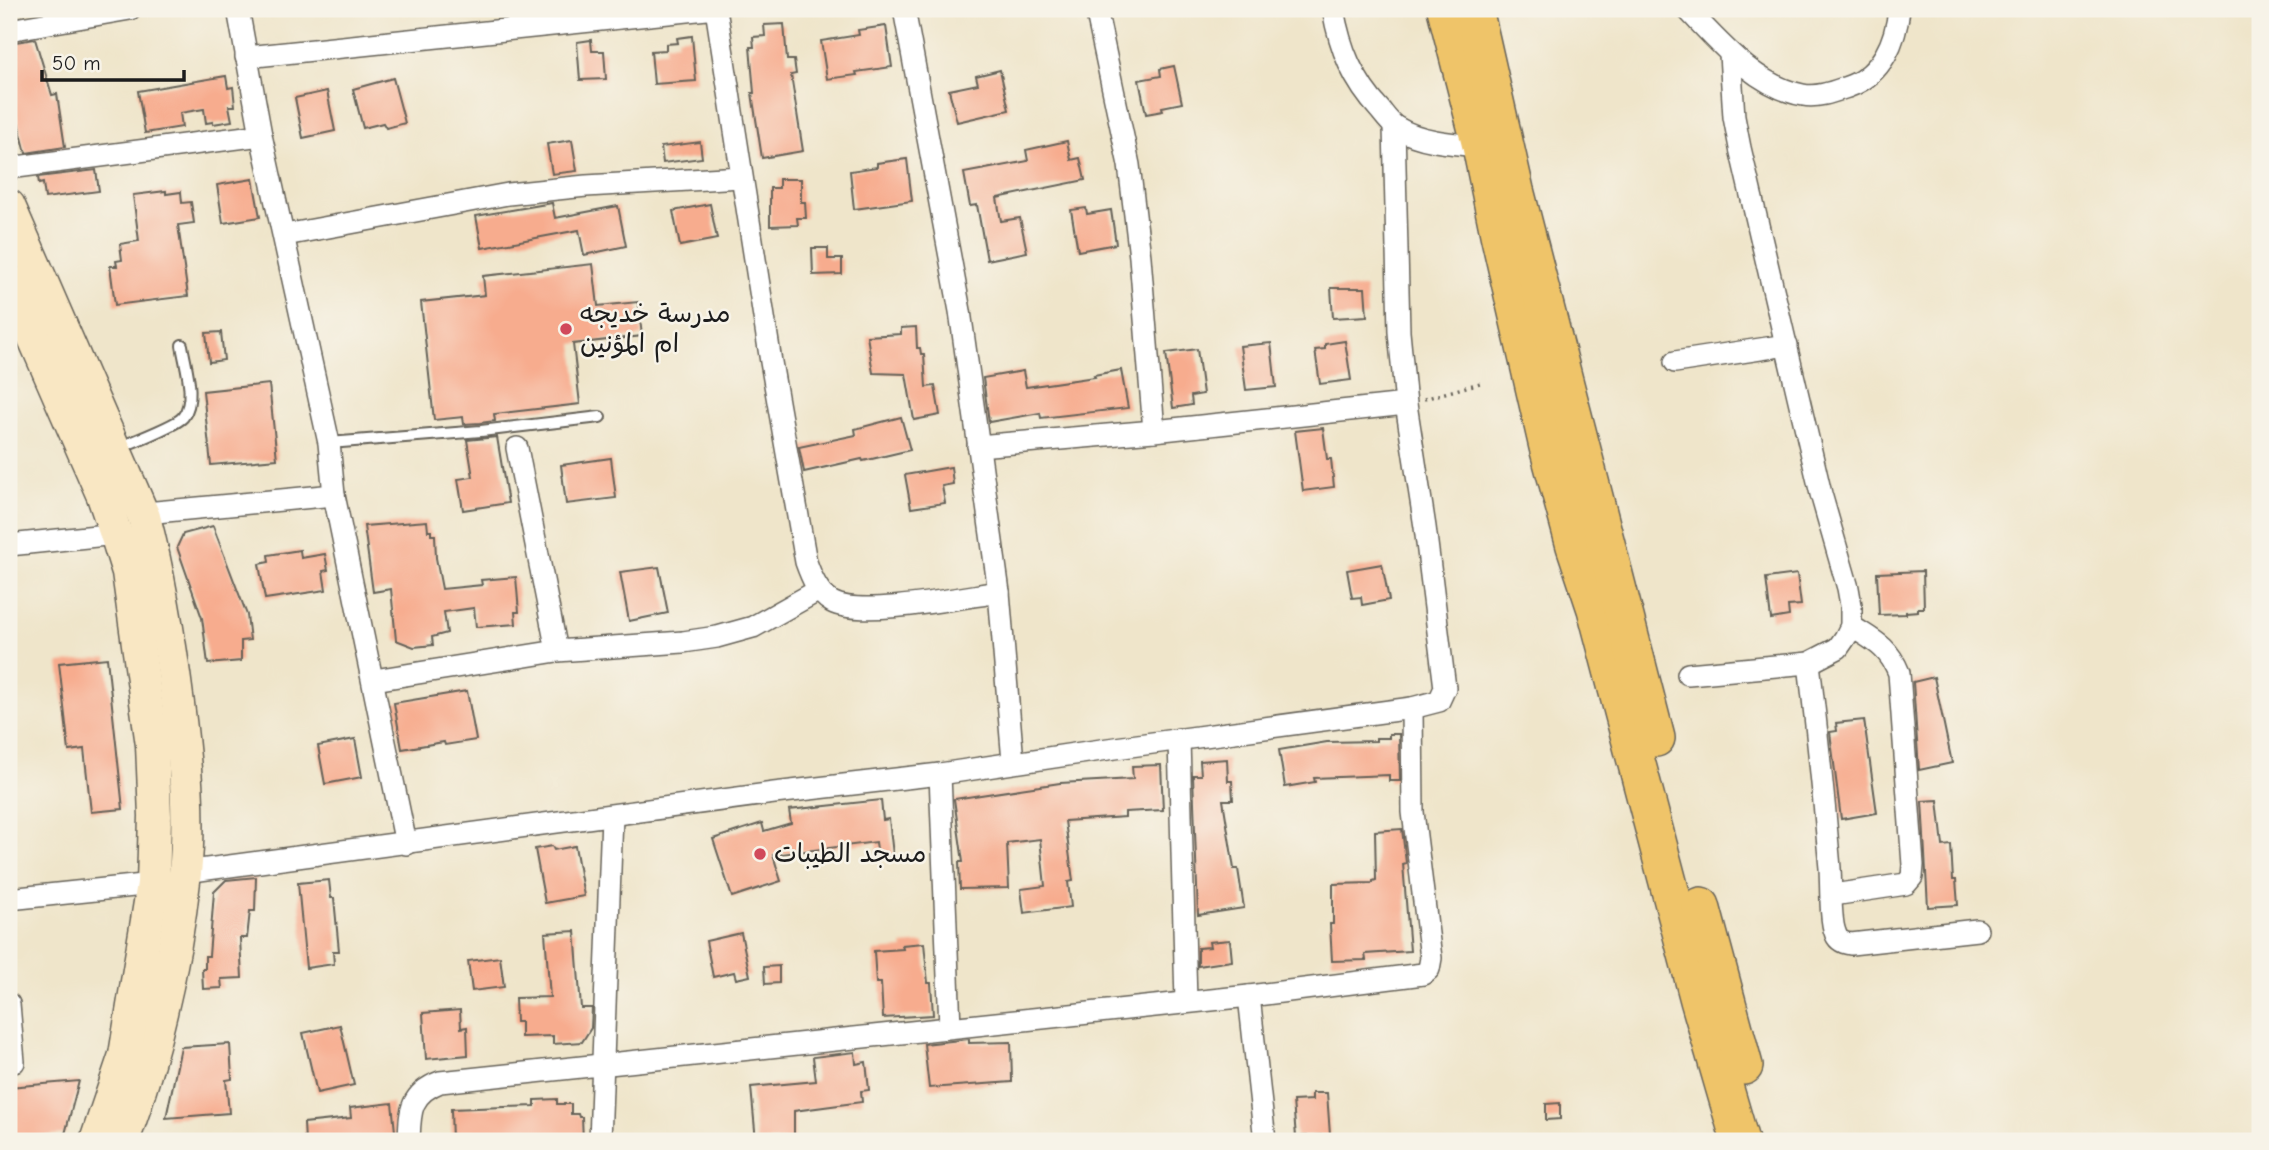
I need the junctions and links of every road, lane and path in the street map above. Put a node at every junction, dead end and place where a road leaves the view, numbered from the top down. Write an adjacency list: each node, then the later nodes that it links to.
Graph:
1 (130, 9): 12 (street)
2 (238, 9): 14 (street)
3 (707, 9): 14 (street)
4 (716, 9): 19 (street)
5 (904, 9): 31 (street)
6 (1096, 9): 29 (street)
7 (1333, 9): 15 (street)
8 (1446, 9): 17 (highway)
9 (1474, 9): 68 (highway)
10 (1687, 9): 13 (street)
11 (1899, 9): 13 (street)
12 (9, 30)
13 (1730, 54): 24 (street)
14 (246, 57): 16 (street)
15 (1394, 126): 17 (street); 27 (street)
16 (261, 135): 18 (street); 21 (street)
17 (1481, 146): 67 (highway)
18 (9, 168)
19 (741, 177): 21 (street); 38 (street)
20 (9, 206): 33 (main road)
21 (285, 235): 30 (street)
22 (9, 281): 36 (main road)
23 (182, 345): 33 (lane)
24 (1787, 345): 25 (street); 40 (street)
25 (1675, 362)
26 (1479, 383): 27 (path)
27 (1406, 404): 29 (street); 45 (street)
28 (600, 417): 30 (lane)
29 (1154, 431): 31 (street)
30 (329, 443): 34 (street)
31 (978, 446): 39 (street)
32 (517, 447): 41 (street)
33 (115, 449): 35 (main road)
34 (334, 495): 35 (street); 44 (street)
35 (144, 517): 51 (main road)
36 (116, 534): 37 (street); 52 (main road)
37 (9, 545)
38 (819, 590): 39 (street); 41 (street)
39 (999, 592): 47 (street)
40 (1851, 626): 42 (street); 53 (street)
41 (557, 651): 44 (street)
42 (1809, 663): 43 (street); 53 (street)
43 (1688, 674)
44 (374, 680): 50 (street)
45 (1412, 708): 46 (street); 56 (street)
46 (1179, 739): 47 (street); 57 (street)
47 (1013, 762): 48 (street)
48 (940, 774): 49 (street); 59 (street)
49 (612, 816): 50 (street); 61 (street)
50 (406, 844): 51 (street)
51 (185, 872): 63 (main road)
52 (153, 884): 54 (street); 62 (main road)
53 (1833, 895): 55 (street)
54 (9, 899)
55 (1977, 930)
56 (1250, 996): 57 (street); 66 (street)
57 (1186, 1002): 59 (street)
58 (9, 1004): 60 (street)
59 (950, 1027): 61 (street)
60 (14, 1062)
61 (602, 1066): 64 (street); 65 (street)
62 (96, 1141)
63 (123, 1141)
64 (409, 1141)
65 (600, 1141)
66 (1265, 1141)
67 (1740, 1141)
68 (1764, 1141)

